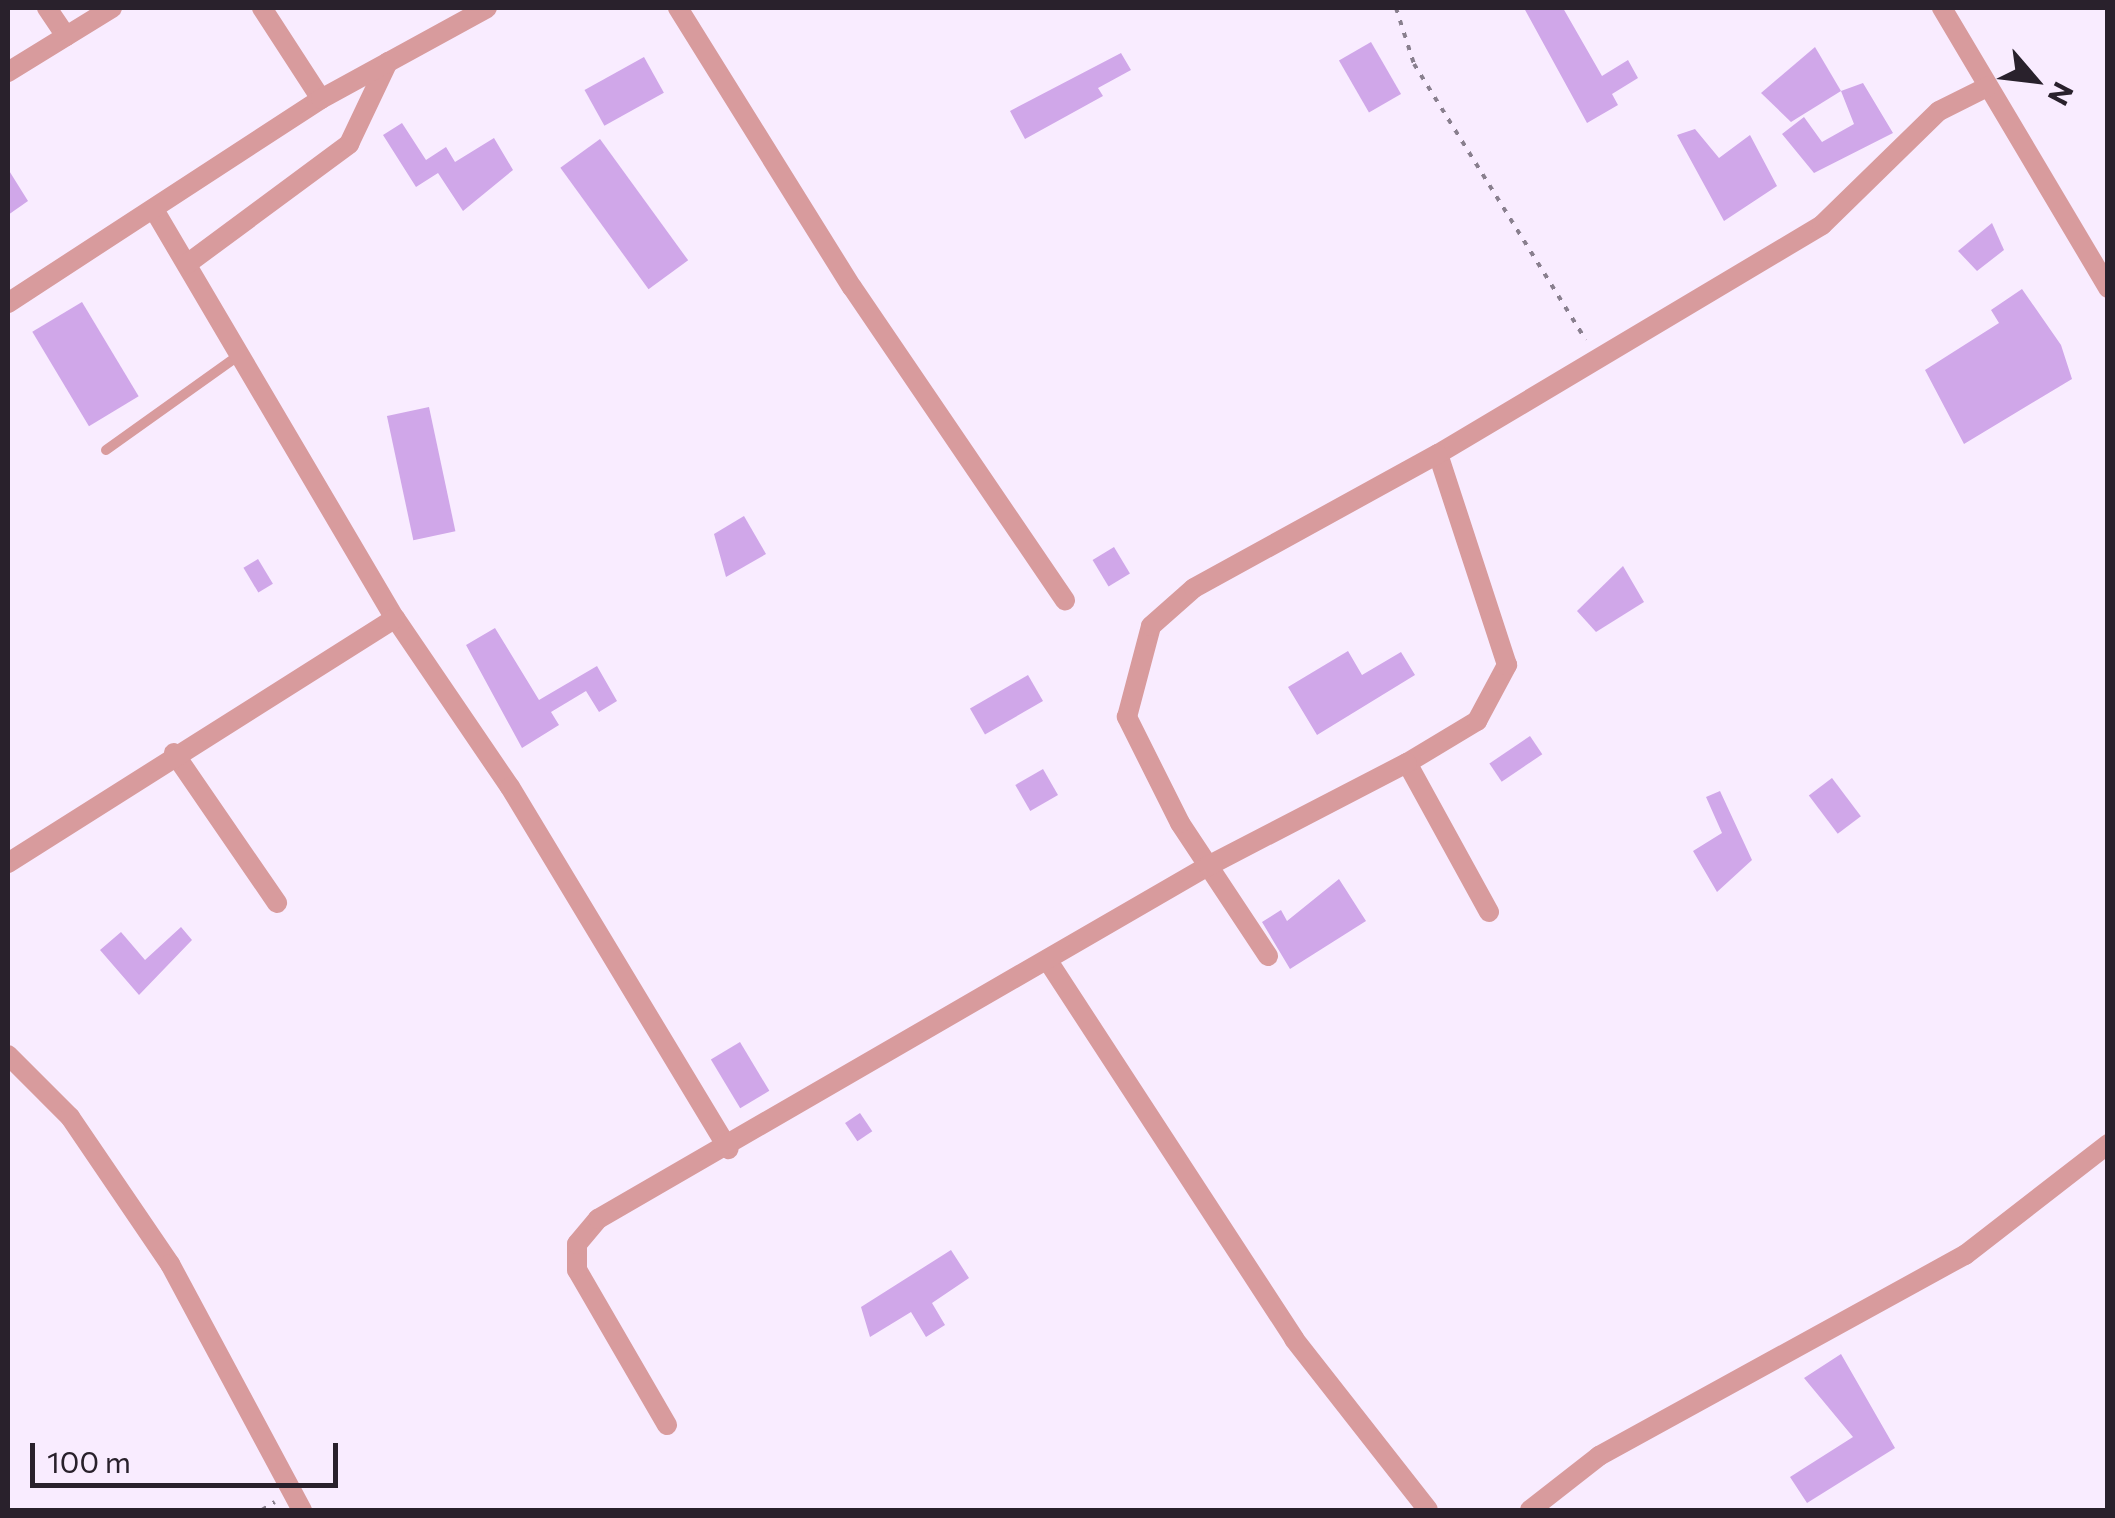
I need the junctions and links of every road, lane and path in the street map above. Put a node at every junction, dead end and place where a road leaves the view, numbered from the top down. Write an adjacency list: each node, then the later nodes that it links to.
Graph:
1 (46, 8): 8 (street)
2 (112, 8): 8 (street)
3 (262, 8): 12 (street)
4 (487, 8): 9 (street)
5 (678, 8): 21 (street)
6 (1396, 8): 18 (path)
7 (1942, 8): 11 (street)
8 (66, 36): 10 (street)
9 (388, 62): 12 (street); 14 (street)
10 (8, 72)
11 (1987, 88): 15 (street); 18 (street)
12 (321, 100): 13 (street)
13 (156, 213): 14 (street); 16 (street)
14 (186, 264): 17 (street)
15 (2108, 288)
16 (8, 303)
17 (240, 354): 19 (lane); 22 (street)
18 (1598, 354): 20 (street)
19 (106, 450)
20 (1438, 454): 24 (street); 26 (street)
21 (1065, 600)
22 (395, 618): 23 (street); 33 (street)
23 (174, 753): 25 (street); 27 (street)
24 (1408, 763): 26 (street); 28 (street)
25 (8, 863)
26 (1208, 866): 29 (street); 30 (street)
27 (277, 904)
28 (1490, 912)
29 (1268, 956)
30 (1048, 961): 33 (street); 36 (street)
31 (8, 1055): 35 (street)
32 (2108, 1144): 37 (street)
33 (728, 1149): 34 (street)
34 (667, 1425)
35 (302, 1510)
36 (1428, 1510)
37 (1530, 1510)

